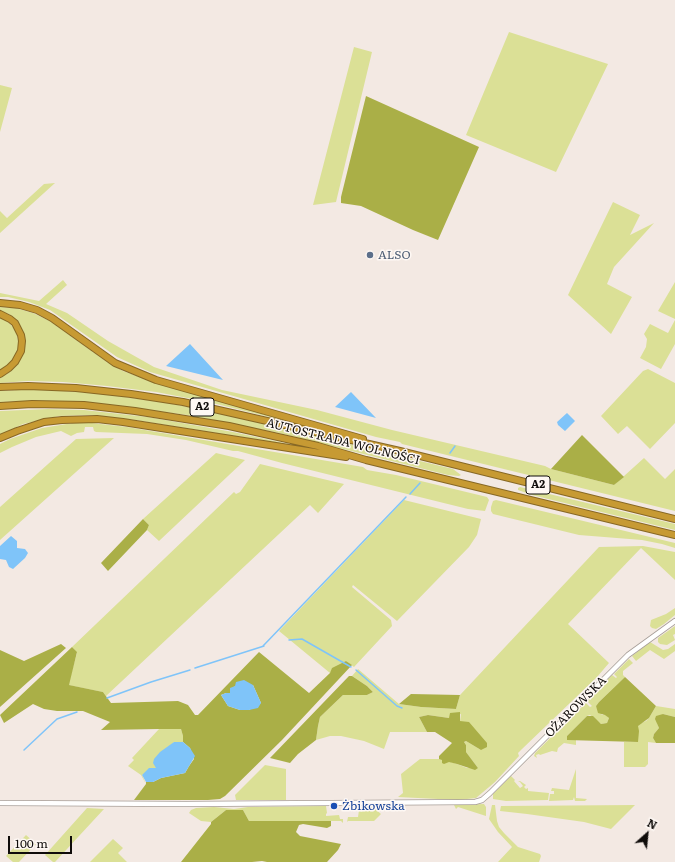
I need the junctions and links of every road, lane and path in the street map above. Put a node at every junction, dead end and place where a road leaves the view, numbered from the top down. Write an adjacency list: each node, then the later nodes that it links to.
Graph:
1 (0, 303): 7 (highway)
2 (0, 314): 3 (highway)
3 (0, 374)
4 (0, 387): 7 (highway, AUTOSTRADA WOLNOŚCI / A2)
5 (0, 406): 8 (highway, AUTOSTRADA WOLNOŚCI / A2)
6 (0, 438): 8 (highway)
7 (400, 451): 9 (highway, AUTOSTRADA WOLNOŚCI / A2)
8 (366, 460): 10 (highway, AUTOSTRADA WOLNOŚCI / A2)
9 (675, 519)
10 (675, 535)
11 (675, 621): 12 (main road, OŻAROWSKA)
12 (0, 803)

